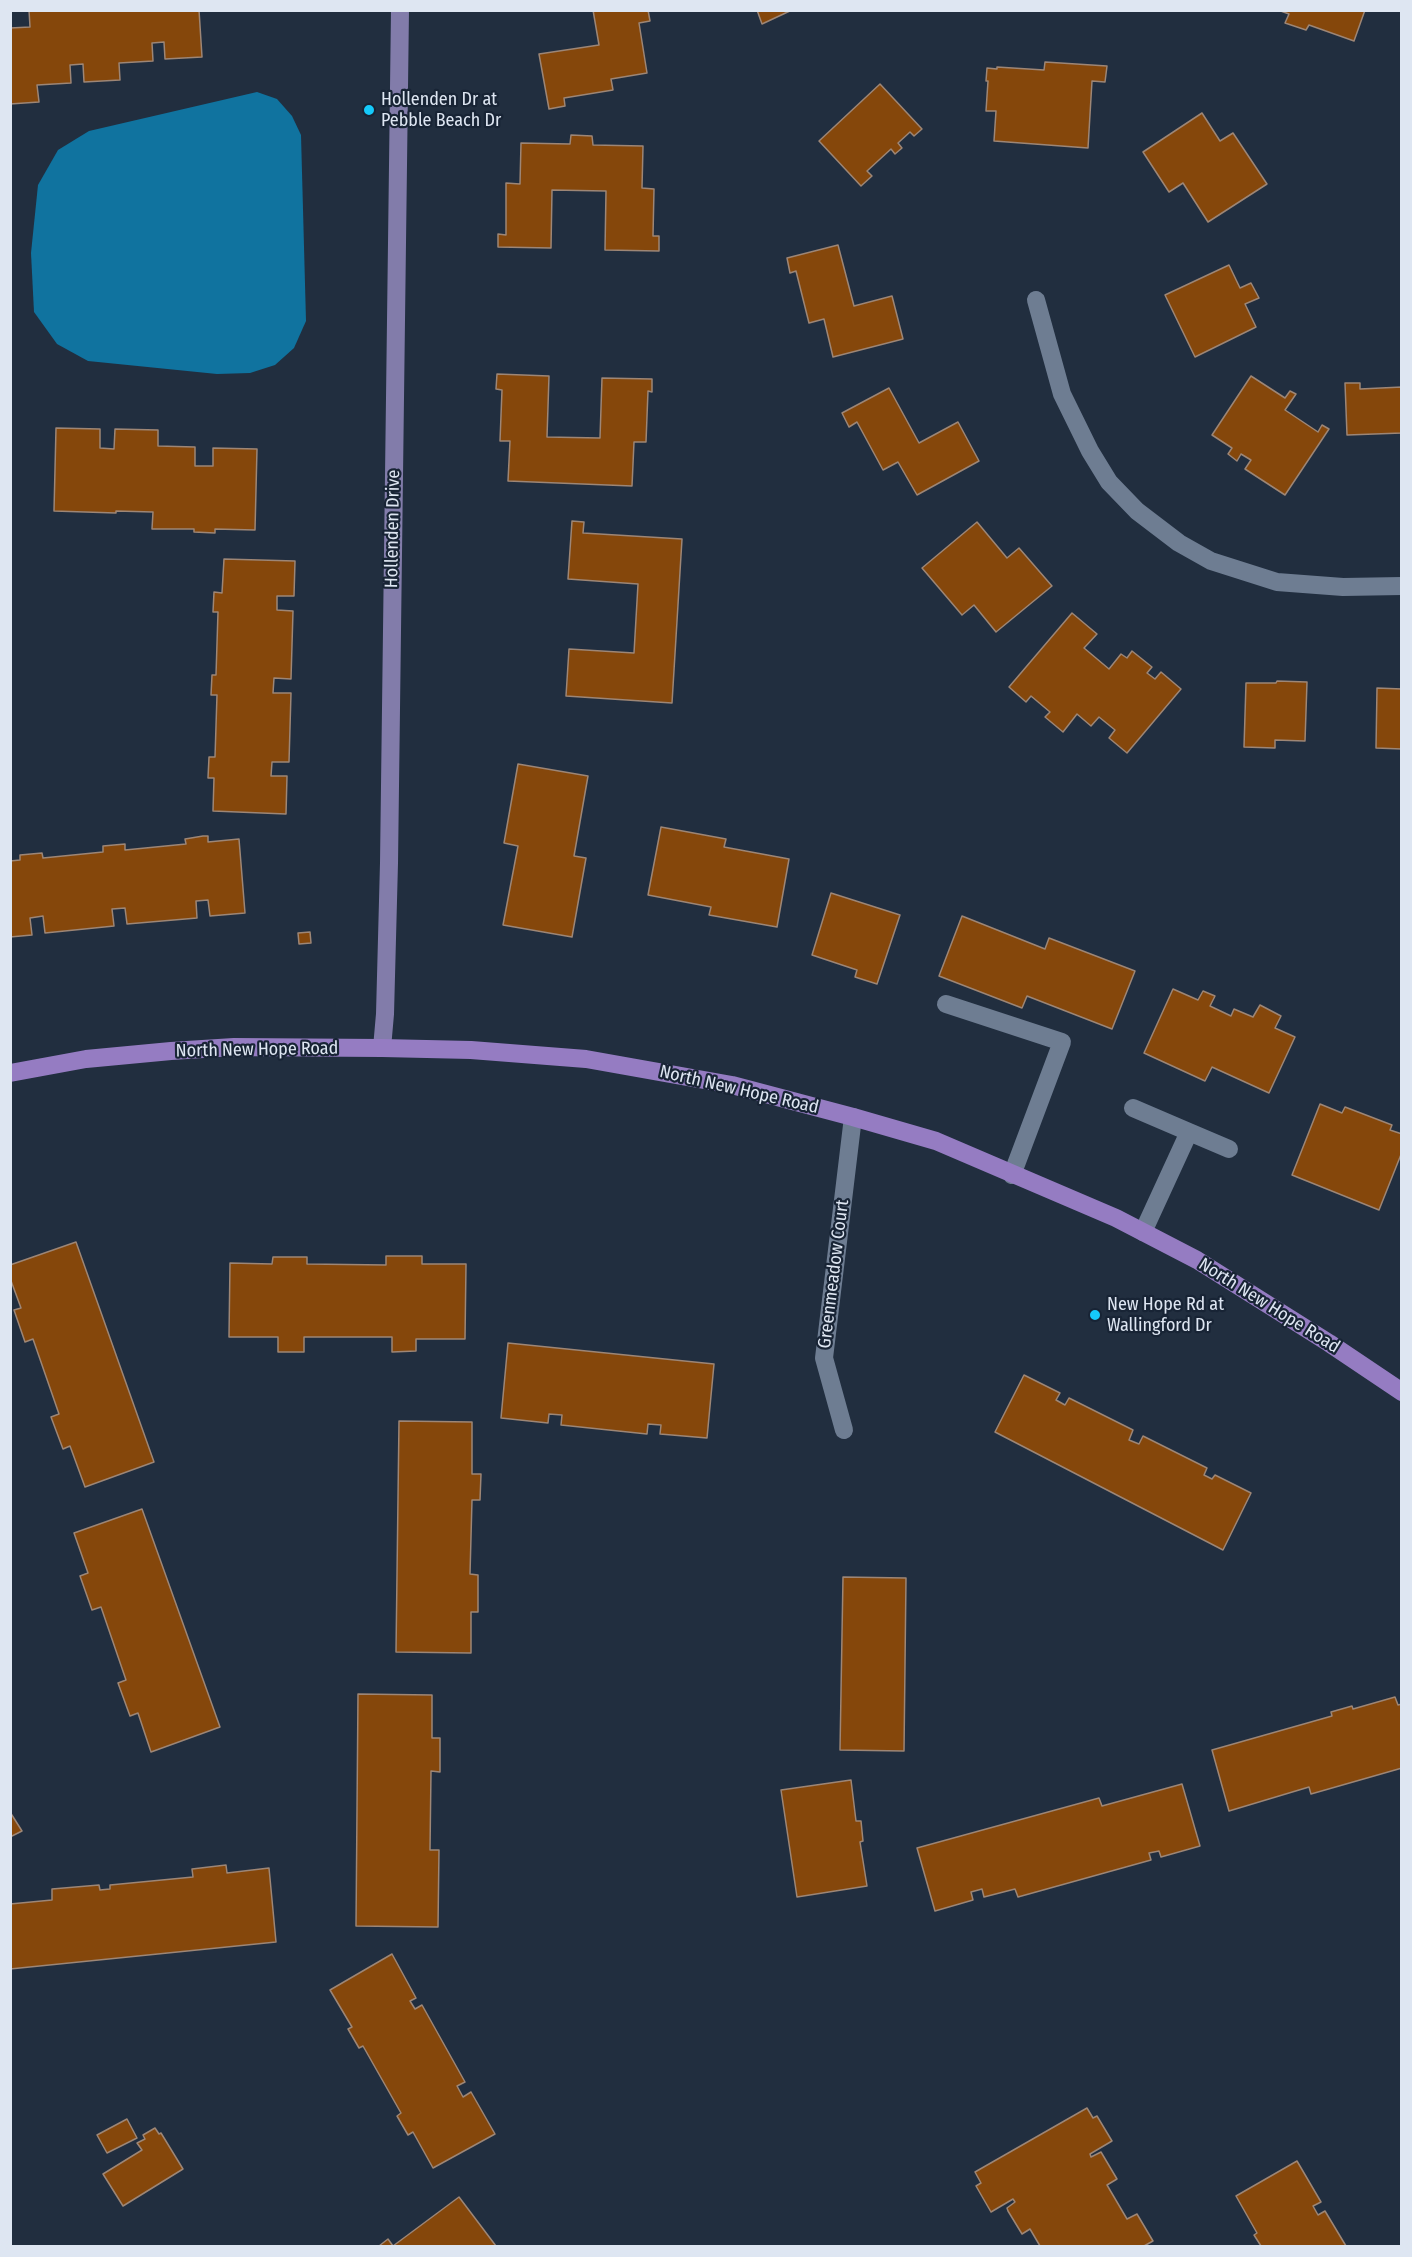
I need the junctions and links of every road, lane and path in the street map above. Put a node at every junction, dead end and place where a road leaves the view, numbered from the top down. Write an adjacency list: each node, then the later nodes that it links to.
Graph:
1 (400, 10): 5 (street, Hollenden Drive)
2 (1036, 300): 3 (street)
3 (1401, 586)
4 (945, 1004): 11 (street)
5 (382, 1048): 6 (main road, North New Hope Road); 8 (main road, North New Hope Road)
6 (10, 1073)
7 (1133, 1108): 9 (street)
8 (853, 1117): 11 (main road, North New Hope Road); 14 (street, Greenmeadow Court)
9 (1189, 1132): 10 (street); 12 (street)
10 (1229, 1149)
11 (1012, 1175): 12 (main road, North New Hope Road)
12 (1143, 1232): 13 (main road, North New Hope Road)
13 (1401, 1392)
14 (844, 1430)

